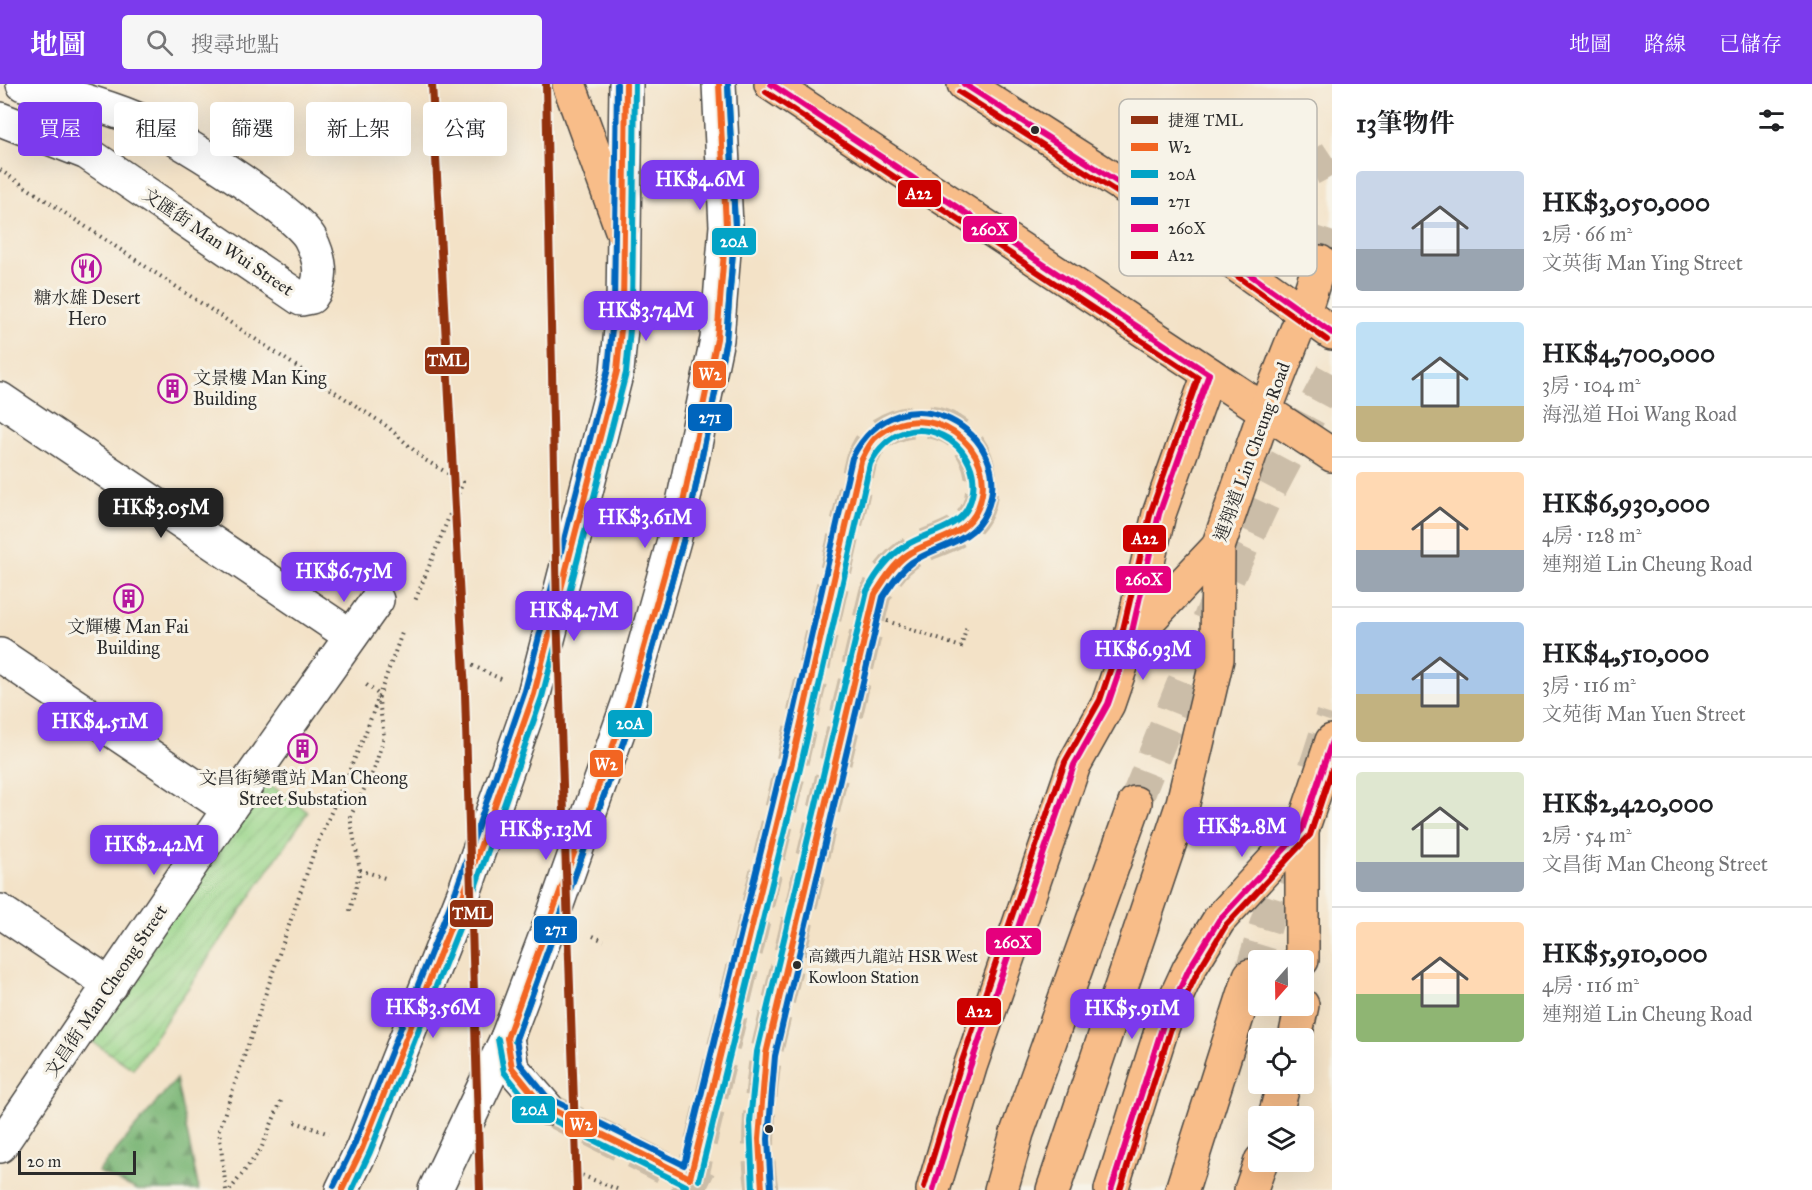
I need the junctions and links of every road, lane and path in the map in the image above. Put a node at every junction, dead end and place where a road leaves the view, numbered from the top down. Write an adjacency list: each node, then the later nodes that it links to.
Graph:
1 (18, 84): 8 (street)
2 (23, 84): 9 (street, 文匯街 Man Wui Street)
3 (569, 84): 12 (main road)
4 (626, 84): 12 (street)
5 (719, 84): 49 (street)
6 (771, 84): 19 (main road)
7 (964, 84): 11 (main road)
8 (0, 110)
9 (0, 119)
10 (1, 172): 25 (path)
11 (1119, 176)
12 (622, 230): 58 (street)
13 (1318, 267): 14 (main road, 連翔道 Lin Cheung Road)
14 (1317, 270)
15 (1257, 276): 17 (main road)
16 (1315, 276): 17 (main road, 連翔道 Lin Cheung Road)
17 (1304, 312): 18 (main road); 21 (main road, 連翔道 Lin Cheung Road)
18 (1332, 333)
19 (1209, 374): 21 (main road); 30 (main road)
20 (0, 399): 29 (street)
21 (1265, 411): 22 (main road); 23 (main road, 連翔道 Lin Cheung Road)
22 (1332, 455)
23 (1218, 547): 30 (main road, 連翔道 Lin Cheung Road); 63 (main road)
24 (377, 600): 29 (street, 文昌街 Man Cheong Street)
25 (412, 609)
26 (870, 615): 27 (path)
27 (968, 626)
28 (403, 630): 35 (path)
29 (351, 636): 38 (street, 文昌街 Man Cheong Street)
30 (1130, 640): 61 (main road, 連翔道 Lin Cheung Road)
31 (0, 655): 38 (street)
32 (467, 663): 33 (path)
33 (483, 671)
34 (361, 681): 35 (path)
35 (378, 694): 40 (path); 57 (path)
36 (1332, 741): 39 (main road)
37 (1135, 803): 62 (main road)
38 (229, 809): 48 (street, 文昌街 Man Cheong Street)
39 (1302, 830): 46 (main road); 64 (main road)
40 (360, 870): 41 (path); 43 (path)
41 (386, 878)
42 (0, 911): 48 (street)
43 (350, 911)
44 (593, 936): 45 (path)
45 (604, 941)
46 (1302, 950)
47 (1248, 982): 65 (main road)
48 (111, 985): 54 (street, 文昌街 Man Cheong Street)
49 (507, 1038): 51 (street); 59 (street)
50 (281, 1101): 57 (path)
51 (547, 1108)
52 (295, 1122): 53 (path)
53 (323, 1131)
54 (0, 1146)
55 (571, 1171): 60 (path)
56 (1257, 1172): 66 (main road)
57 (228, 1190)
58 (342, 1190)
59 (435, 1190)
60 (619, 1190)
61 (933, 1190)
62 (1001, 1190)
63 (1053, 1190)
64 (1110, 1190)
65 (1182, 1190)
66 (1251, 1190)

